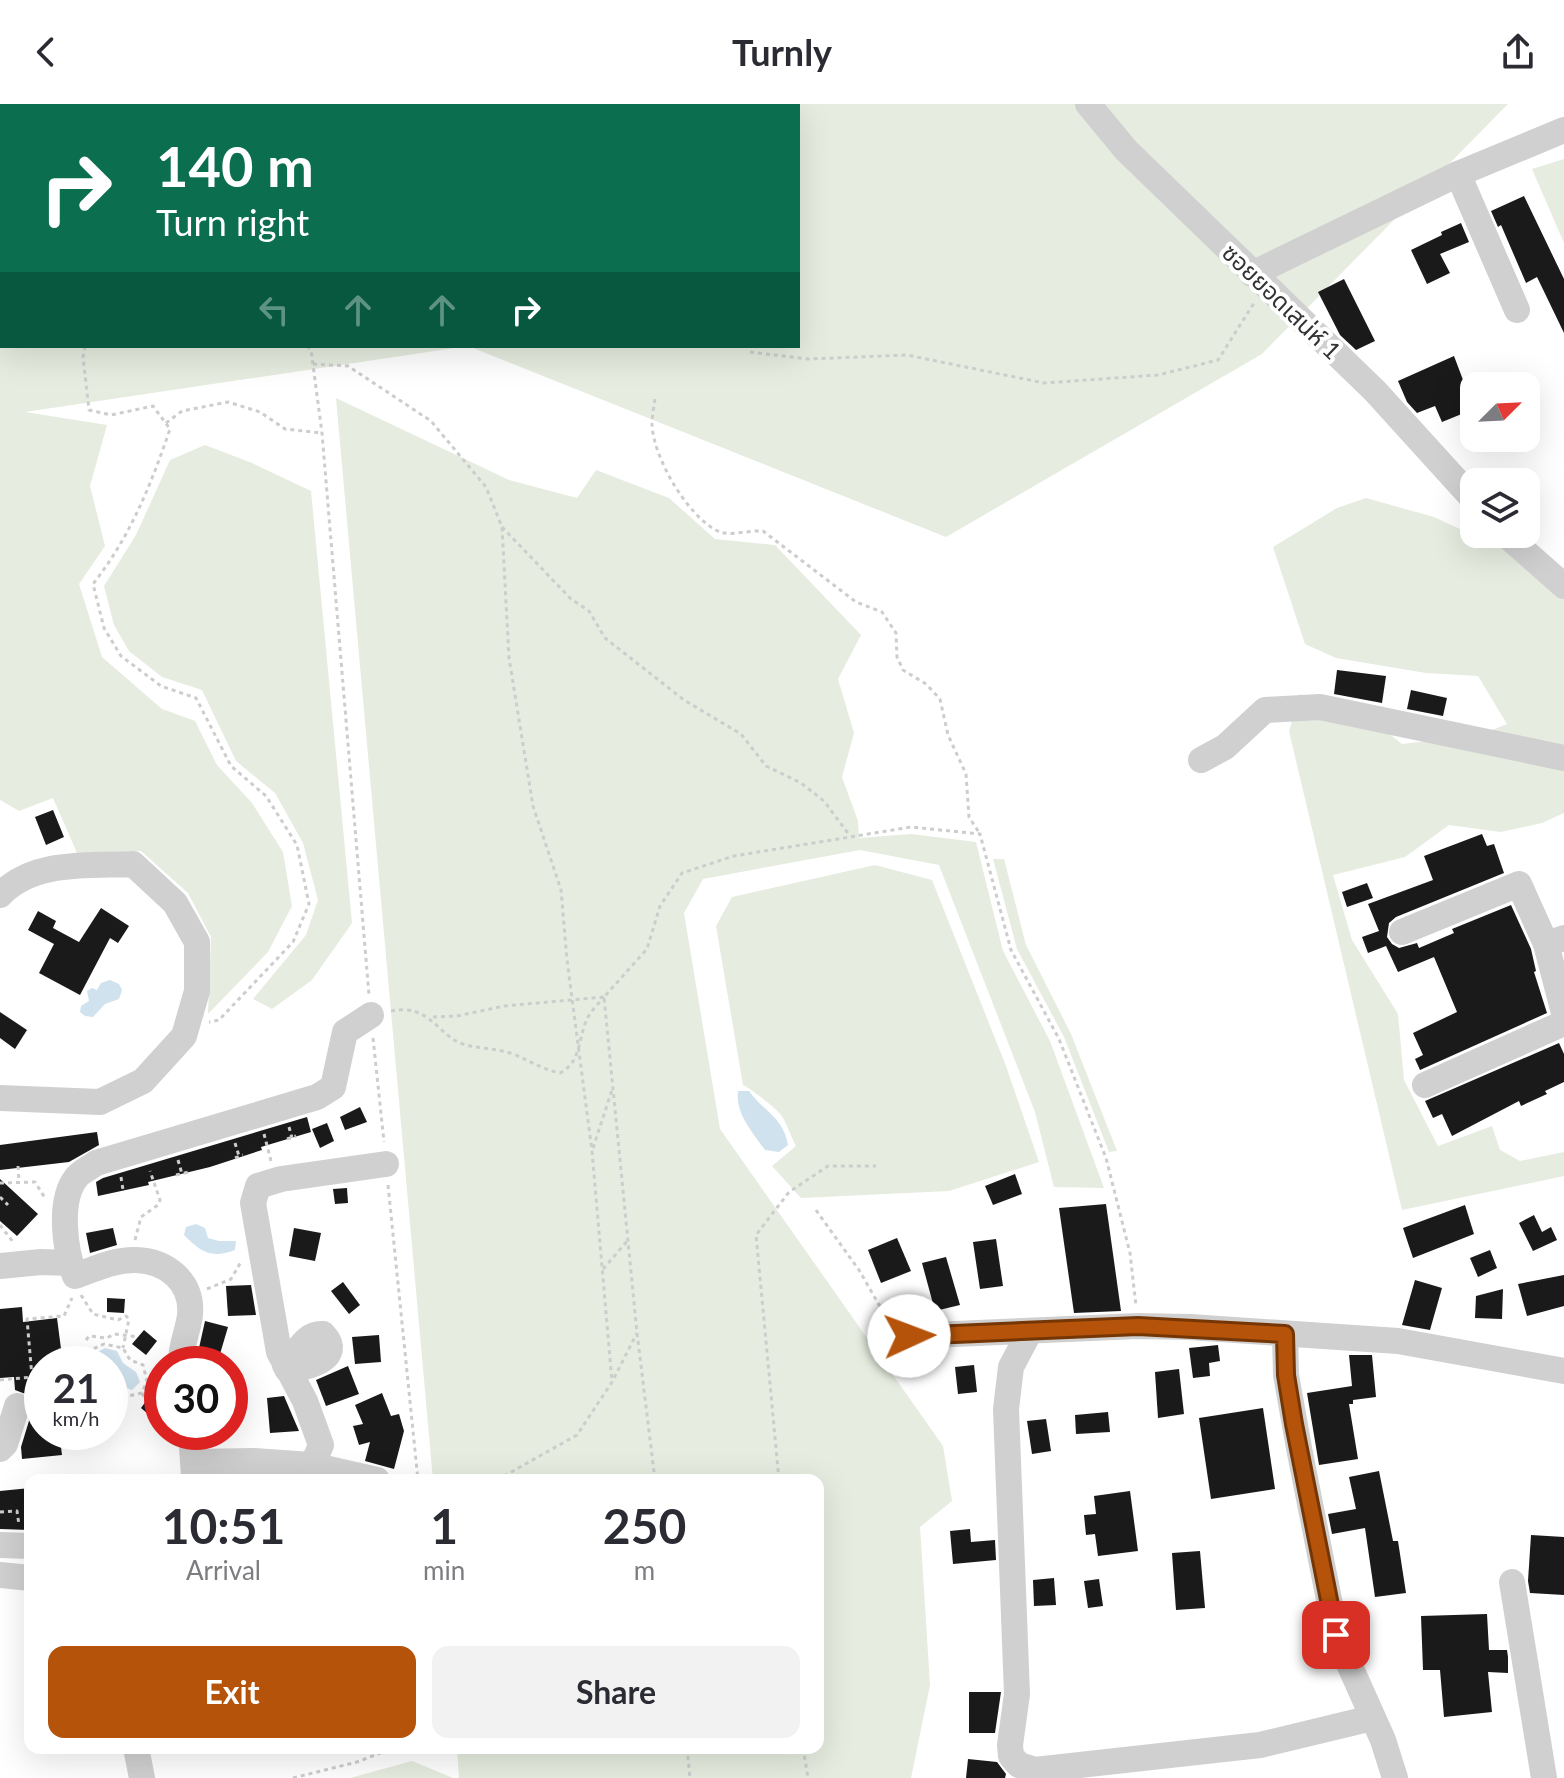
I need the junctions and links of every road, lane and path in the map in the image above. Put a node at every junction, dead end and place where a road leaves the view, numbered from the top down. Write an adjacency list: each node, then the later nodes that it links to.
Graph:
1 (1088, 104): 4 (street, ซอยยอดเสน่ห์ 1)
2 (1564, 130): 3 (street)
3 (1458, 174): 4 (street); 5 (street)
4 (1258, 280): 8 (path); 13 (street, ซอยยอดเสน่ห์ 1)
5 (1517, 310)
6 (85, 348): 11 (path)
7 (309, 348): 9 (path)
8 (750, 352)
9 (313, 364): 12 (path); 14 (path)
10 (655, 399): 19 (path)
11 (166, 423): 12 (path); 30 (path)
12 (322, 433): 27 (path)
13 (1460, 485)
14 (502, 527): 20 (path); 25 (path)
15 (1517, 548): 16 (street)
16 (1564, 586)
17 (1564, 758): 18 (street)
18 (1201, 760)
19 (980, 834): 20 (path); 67 (path)
20 (850, 836): 24 (path)
21 (0, 895): 30 (street)
22 (1402, 932): 23 (street)
23 (1555, 941): 26 (street)
24 (604, 997): 25 (path); 31 (path); 32 (path)
25 (572, 1001): 28 (path); 31 (path)
26 (1564, 1013)
27 (371, 1015): 28 (path); 35 (street); 43 (path)
28 (430, 1017): 31 (path)
29 (1564, 1023): 33 (street)
30 (186, 1029): 34 (street)
31 (579, 1049): 40 (path)
32 (614, 1083): 40 (path); 59 (path)
33 (1425, 1085)
34 (0, 1098)
35 (256, 1116): 39 (street); 50 (path)
36 (287, 1122): 37 (path)
37 (292, 1138)
38 (234, 1140): 41 (path)
39 (147, 1149): 61 (path); 64 (street)
40 (592, 1151): 65 (path)
41 (239, 1157)
42 (178, 1158): 48 (path)
43 (386, 1164): 50 (street); 89 (path)
44 (18, 1166): 51 (path)
45 (876, 1166): 92 (path)
46 (119, 1170): 53 (path)
47 (189, 1172): 48 (path)
48 (182, 1174): 49 (path)
49 (176, 1175)
50 (274, 1181): 62 (street)
51 (19, 1182): 52 (path); 55 (path)
52 (0, 1183)
53 (129, 1189)
54 (0, 1197): 56 (path)
55 (45, 1198): 64 (street)
56 (8, 1205)
57 (816, 1210): 72 (path)
58 (0, 1225): 60 (path)
59 (629, 1239): 65 (path); 69 (path)
60 (12, 1242)
61 (134, 1259): 64 (street); 66 (street)
62 (263, 1264): 66 (path); 88 (street)
63 (0, 1266): 64 (street)
64 (73, 1269): 70 (path); 79 (path)
65 (602, 1270): 80 (path)
66 (186, 1292): 76 (street)
67 (1138, 1326): 68 (street); 71 (street)
68 (1030, 1331): 72 (street); 98 (street)
69 (637, 1333): 80 (path); 91 (path)
70 (126, 1334): 73 (path); 74 (path); 75 (path)
71 (1285, 1334): 78 (street); 98 (street)
72 (909, 1336)
73 (138, 1337)
74 (86, 1340)
75 (123, 1346)
76 (182, 1346)
77 (128, 1357): 81 (path)
78 (1564, 1371)
79 (0, 1380)
80 (612, 1382): 90 (path)
81 (142, 1393): 82 (path); 83 (path)
82 (128, 1396)
83 (144, 1397)
84 (17, 1406): 85 (street)
85 (0, 1449)
86 (192, 1450): 87 (street)
87 (194, 1471): 88 (street)
88 (308, 1472)
89 (417, 1474)
90 (508, 1474)
91 (654, 1474)
92 (778, 1474)
93 (0, 1545): 94 (street)
94 (24, 1546)
95 (0, 1575): 96 (street)
96 (24, 1577)
97 (1512, 1582): 104 (street)
98 (1372, 1718): 109 (street)
99 (1564, 1744): 104 (street)
100 (137, 1754): 105 (street)
101 (378, 1754): 106 (path)
102 (688, 1754): 107 (path)
103 (804, 1754): 108 (path)
104 (1543, 1769)
105 (142, 1778)
106 (293, 1778)
107 (690, 1778)
108 (808, 1778)
109 (1395, 1778)

